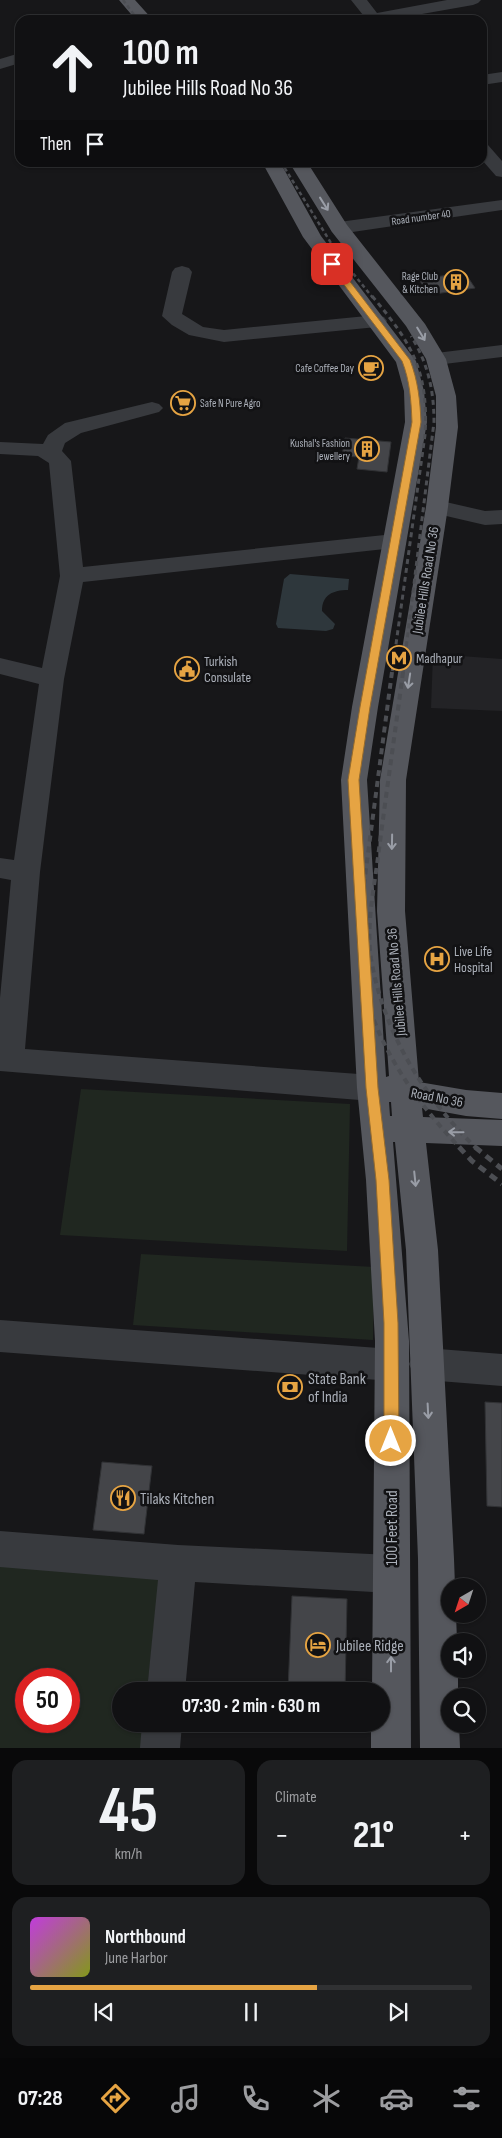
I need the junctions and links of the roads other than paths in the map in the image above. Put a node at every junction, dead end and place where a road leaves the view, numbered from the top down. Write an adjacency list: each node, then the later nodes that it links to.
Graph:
1 (359, 0): 5 (street)
2 (473, 0): 6 (street)
3 (130, 1): 4 (main road)
4 (141, 15)
5 (371, 15)
6 (395, 15)
7 (15, 60): 8 (street)
8 (0, 64)
9 (502, 78): 10 (street)
10 (487, 80)
11 (487, 155): 14 (street)
12 (274, 167): 19 (main road, Jubilee Hills Road No 36)
13 (301, 167): 16 (main road, Jubilee Hills Road No 36, one-way to 16)
14 (502, 172)
15 (502, 206): 16 (street, Road number 40)
16 (339, 228): 18 (main road, Jubilee Hills Road No 36)
17 (182, 272): 19 (street)
18 (398, 302): 19 (main road); 21 (main road, Jubilee Hills Road No 36, one-way to 21)
19 (371, 314): 27 (main road, Jubilee Hills Road No 36)
20 (502, 351): 21 (street)
21 (436, 359): 25 (main road, Jubilee Hills Road No 36)
22 (152, 408): 24 (street)
23 (0, 448): 24 (street)
24 (50, 452): 28 (street)
25 (437, 506): 26 (street); 34 (main road, Jubilee Hills Road No 36, one-way to 34)
26 (502, 517)
27 (394, 541): 28 (street); 33 (main road, Jubilee Hills Road No 36)
28 (72, 576): 30 (street)
29 (0, 666): 30 (street)
30 (52, 679): 31 (street)
31 (13, 870): 32 (street)
32 (4, 1060): 33 (street)
33 (372, 1088): 34 (main road, Road No 36); 36 (main road, Jubilee Hills Road No 36)
34 (405, 1091): 35 (main road, Road No 36); 37 (main road, Jubilee Hills Road No 36)
35 (502, 1106)
36 (376, 1129): 37 (main road); 41 (main road, 100 Feet Road)
37 (409, 1130): 38 (main road, one-way to 37); 40 (main road, one-way to 40)
38 (502, 1133)
39 (0, 1336): 41 (street)
40 (426, 1364): 42 (street); 50 (main road, one-way to 50)
41 (392, 1365): 45 (main road, 100 Feet Road)
42 (502, 1370)
43 (0, 1549): 44 (street)
44 (178, 1563): 45 (street); 46 (street)
45 (391, 1574): 49 (main road, 100 Feet Road, one-way to 45)
46 (167, 1682)
47 (161, 1732): 48 (street)
48 (160, 1748)
49 (391, 1748)
50 (440, 1748)

